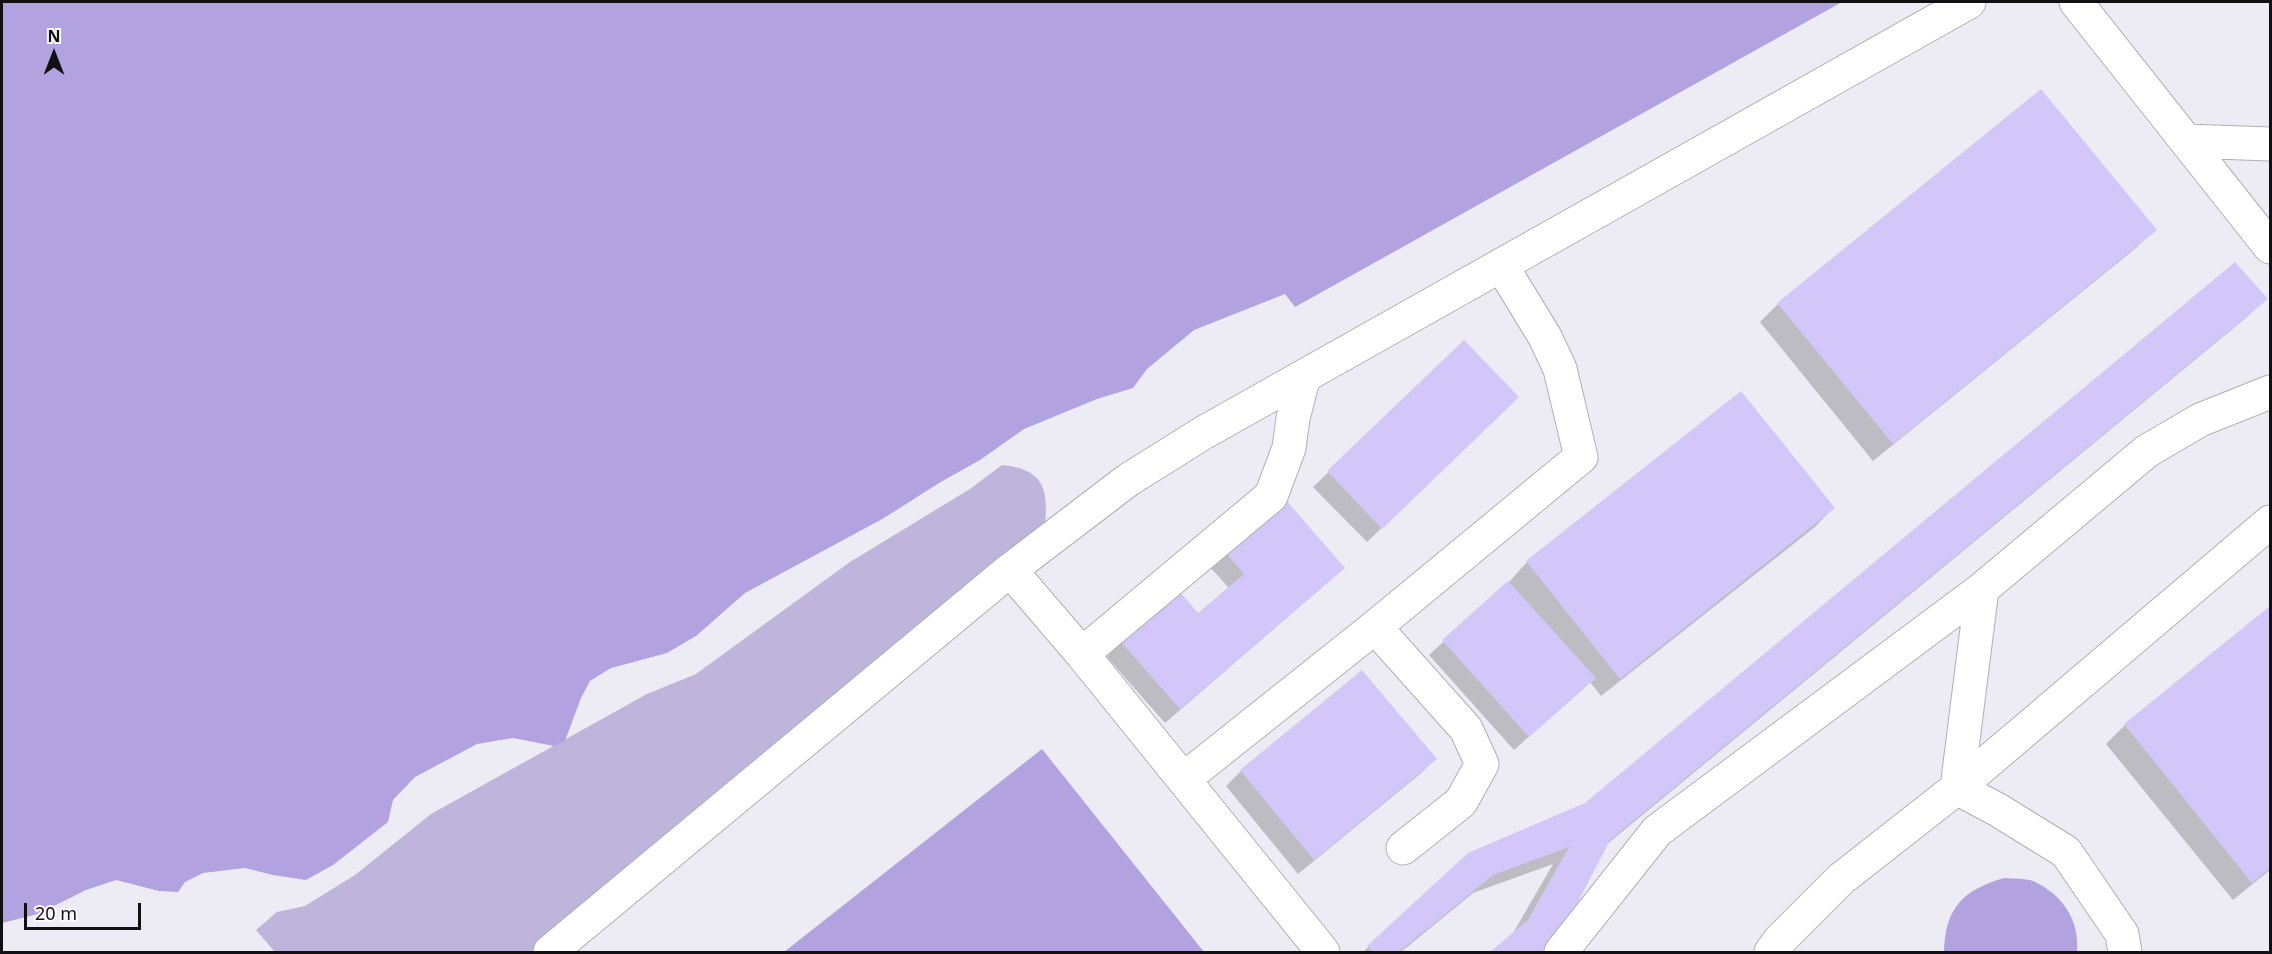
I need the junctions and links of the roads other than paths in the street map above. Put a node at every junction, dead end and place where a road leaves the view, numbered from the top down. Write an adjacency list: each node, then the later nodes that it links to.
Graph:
1 (1969, 2): 6 (lane)
2 (2076, 2): 3 (lane)
3 (2187, 141): 4 (lane); 5 (lane)
4 (2271, 144)
5 (2271, 247)
6 (1501, 265): 7 (lane); 12 (lane)
7 (1304, 376): 10 (lane); 13 (lane)
8 (2271, 392): 11 (lane)
9 (2271, 522): 15 (lane)
10 (1010, 570): 13 (lane); 17 (lane)
11 (1982, 589): 15 (lane); 19 (lane)
12 (1375, 627): 14 (lane); 16 (lane)
13 (1083, 654): 14 (lane)
14 (1184, 778): 18 (lane)
15 (1957, 788): 20 (lane); 21 (lane)
16 (1403, 848)
17 (550, 952)
18 (1323, 952)
19 (1561, 952)
20 (1771, 952)
21 (2125, 952)

